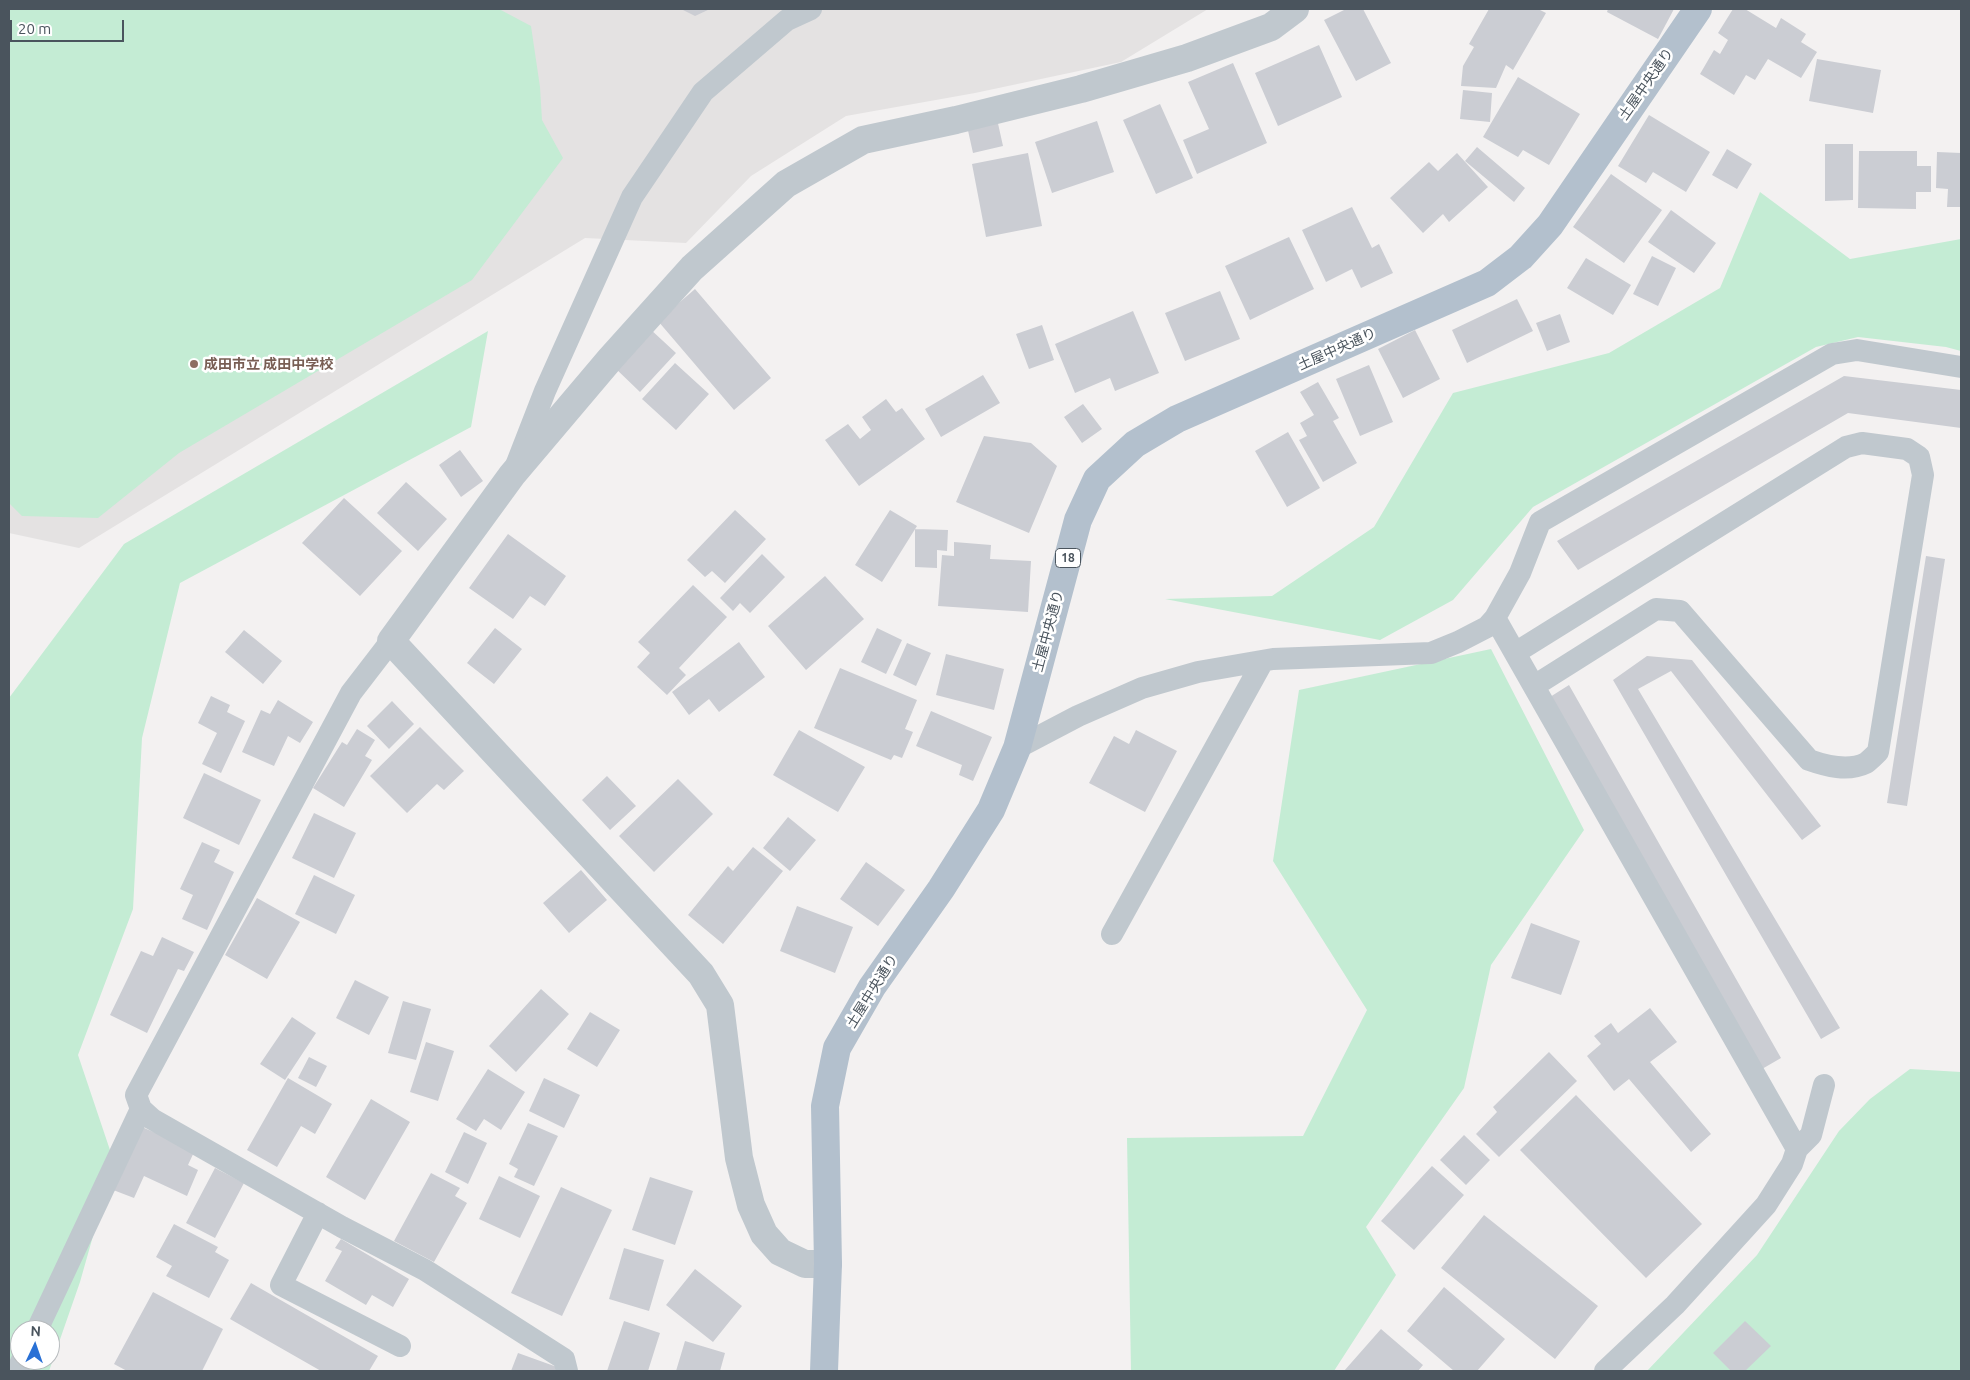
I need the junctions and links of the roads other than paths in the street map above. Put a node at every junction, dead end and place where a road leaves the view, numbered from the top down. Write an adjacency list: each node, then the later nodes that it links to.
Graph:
1 (811, 9): 5 (lane)
2 (1295, 9): 5 (street)
3 (1698, 9): 11 (main road, 土屋中央通り / 18)
4 (1961, 366): 6 (lane)
5 (512, 475): 7 (street)
6 (1495, 618): 8 (lane); 9 (lane)
7 (391, 641): 14 (lane); 17 (street)
8 (1515, 654): 10 (lane); 10 (lane)
9 (1262, 661): 11 (lane); 12 (lane)
10 (1534, 686): 15 (lane)
11 (1017, 748): 17 (main road, 土屋中央通り / 18)
12 (1112, 934)
13 (1824, 1085): 15 (lane)
14 (141, 1109): 16 (lane); 18 (lane)
15 (1797, 1149): 22 (lane)
16 (318, 1213): 19 (lane); 20 (lane)
17 (828, 1264): 21 (main road, 土屋中央通り / 18)
18 (41, 1320)
19 (400, 1346)
20 (566, 1371)
21 (824, 1371)
22 (1605, 1371)

